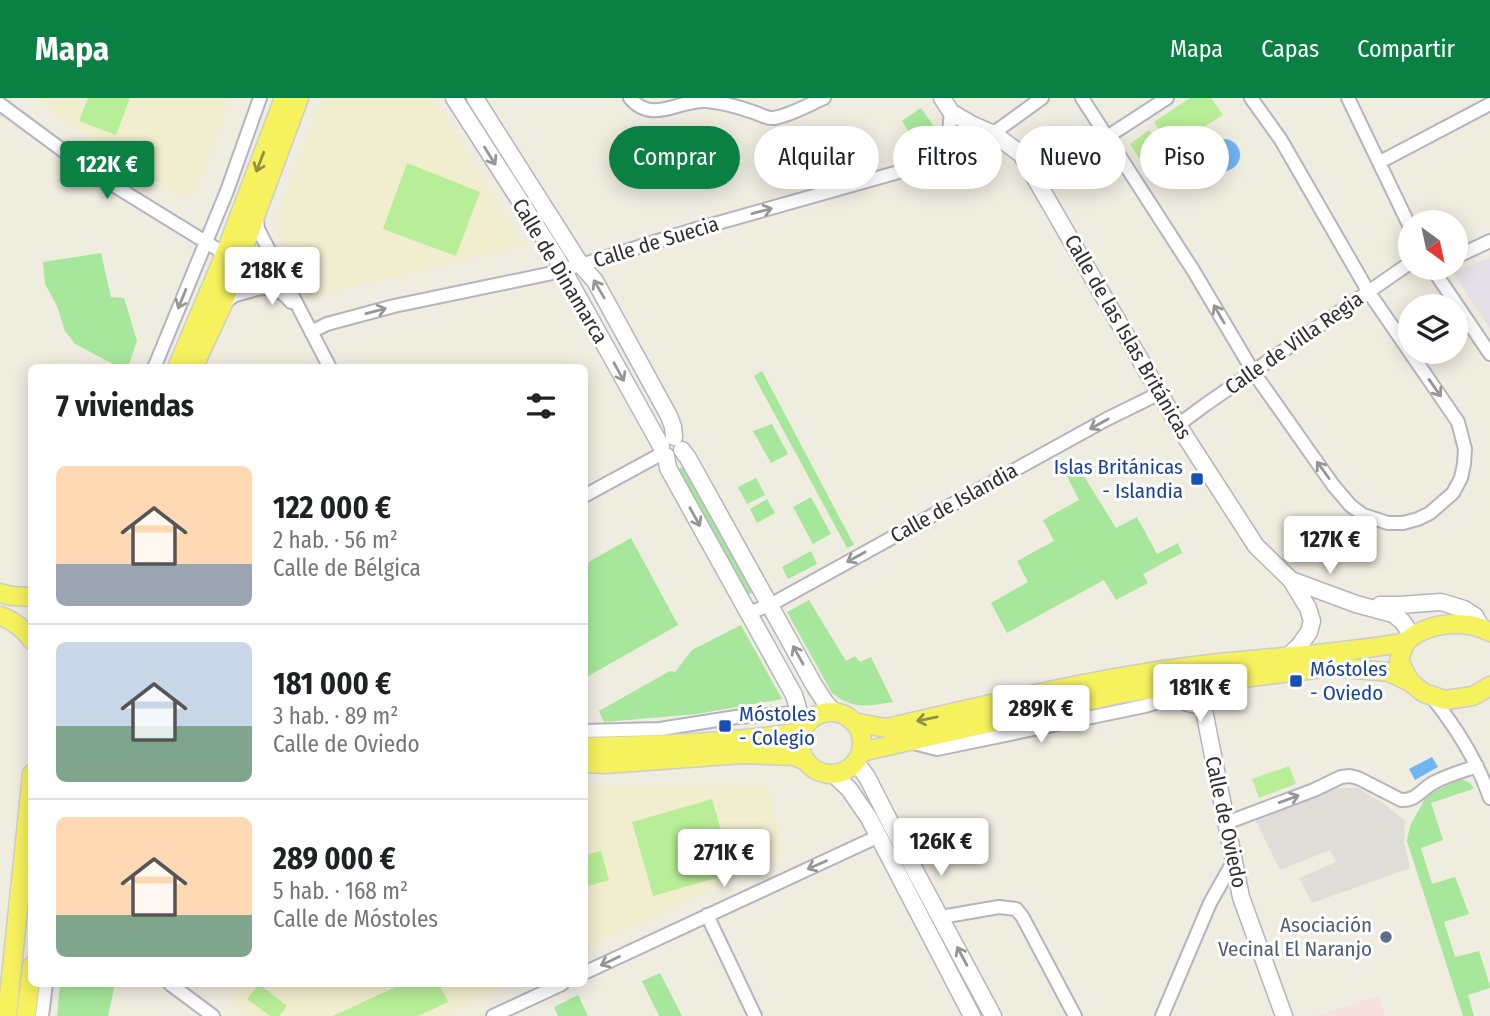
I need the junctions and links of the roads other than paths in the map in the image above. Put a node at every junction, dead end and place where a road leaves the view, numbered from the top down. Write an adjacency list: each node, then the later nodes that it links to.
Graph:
1 (260, 98): 29 (street)
2 (284, 98): 31 (main road, one-way to 31)
3 (299, 98): 27 (main road)
4 (454, 98): 33 (street, Calle de Dinamarca, one-way to 33)
5 (475, 98): 32 (street, Calle de Dinamarca)
6 (631, 98): 7 (street)
7 (824, 98)
8 (1042, 98): 21 (street, Calle de Suecia)
9 (1082, 98): 19 (street)
10 (1167, 98): 20 (street)
11 (1251, 98): 36 (street)
12 (1348, 98): 23 (street)
13 (1490, 104): 23 (street)
14 (946, 105): 17 (street, Calle de las Islas Británicas); 18 (street, Calle de las Islas Británicas)
15 (3, 107): 16 (street); 29 (street)
16 (0, 124)
17 (947, 126)
18 (976, 126)
19 (1100, 126)
20 (1123, 126)
21 (1002, 129)
22 (1002, 139): 45 (street, Calle de las Islas Británicas)
23 (1380, 162): 26 (street)
24 (1126, 166): 44 (street, one-way to 24)
25 (893, 173): 32 (street, Calle de Suecia, one-way to 25)
26 (1402, 210)
27 (256, 214): 31 (main road); 38 (street)
28 (1490, 242): 30 (street)
29 (205, 243): 31 (street); 40 (street, one-way to 40)
30 (1468, 252)
31 (232, 258): 37 (main road); 41 (main road)
32 (580, 265): 33 (street, Calle de Suecia); 47 (street, Calle de Dinamarca, one-way to 32)
33 (562, 270): 38 (street, Calle de Suecia, one-way to 33); 47 (street, Calle de Dinamarca, one-way to 47)
34 (1398, 271): 36 (street, Calle de Villa Regia)
35 (1441, 280): 39 (street)
36 (1368, 291): 44 (street, Calle de Villa Regia); 44 (street, one-way to 44)
37 (222, 306): 38 (street); 42 (main road)
38 (311, 332): 43 (street)
39 (1490, 354)
40 (156, 364)
41 (179, 364)
42 (195, 364)
43 (328, 364)
44 (1254, 373): 46 (street, Calle de Villa Regia)
45 (1160, 393): 46 (street, Calle de las Islas Británicas); 53 (street, Calle de Islandia, one-way to 53)
46 (1178, 425): 49 (street, Calle de las Islas Británicas)
47 (669, 449): 48 (street); 53 (street, Calle de Dinamarca); 54 (street, Calle de Dinamarca, one-way to 54)
48 (588, 494)
49 (1291, 580): 52 (street, Calle de las Islas Británicas); 59 (street, Calle de las Islas Británicas)
50 (0, 593): 51 (main road)
51 (28, 597)
52 (1356, 604): 56 (street, Calle de las Islas Británicas); 58 (street, Calle de las Islas Británicas)
53 (770, 605): 54 (street, Calle de Islandia); 66 (street, Calle de Dinamarca, one-way to 53)
54 (749, 613): 68 (street, Calle de Dinamarca)
55 (0, 616): 57 (main road)
56 (1485, 630): 58 (main road)
57 (28, 636)
58 (1409, 640): 59 (main road); 61 (main road)
59 (1287, 657): 67 (main road, one-way to 67)
60 (1236, 679): 61 (main road); 63 (main road); 65 (street)
61 (1410, 682): 64 (main road)
62 (1490, 686): 64 (main road)
63 (1168, 693): 65 (street); 71 (main road)
64 (1431, 695): 74 (street)
65 (1203, 705): 78 (street, Calle de Oviedo)
66 (834, 712): 67 (main road); 68 (main road)
67 (853, 722): 71 (main road)
68 (802, 725): 69 (street); 70 (main road); 72 (main road)
69 (588, 731)
70 (588, 747)
71 (858, 757): 75 (main road); 82 (street)
72 (806, 761): 73 (main road); 75 (main road)
73 (588, 763)
74 (1477, 766): 76 (street); 78 (street, one-way to 74)
75 (833, 774): 79 (street)
76 (1490, 798)
77 (28, 813): 88 (main road)
78 (1226, 823): 80 (street, Calle de Oviedo)
79 (879, 836): 81 (street, one-way to 81); 94 (street)
80 (1233, 862): 97 (street); 98 (street, Calle de Oviedo)
81 (706, 915): 83 (street, one-way to 83); 93 (street)
82 (941, 917): 95 (street, one-way to 82); 96 (street)
83 (588, 971)
84 (29, 987): 89 (main road)
85 (46, 987): 90 (street)
86 (174, 987): 91 (street)
87 (556, 987): 92 (street)
88 (7, 1016)
89 (26, 1016)
90 (42, 1016)
91 (213, 1016)
92 (493, 1016)
93 (755, 1016)
94 (972, 1016)
95 (993, 1016)
96 (1076, 1016)
97 (1163, 1016)
98 (1284, 1016)

